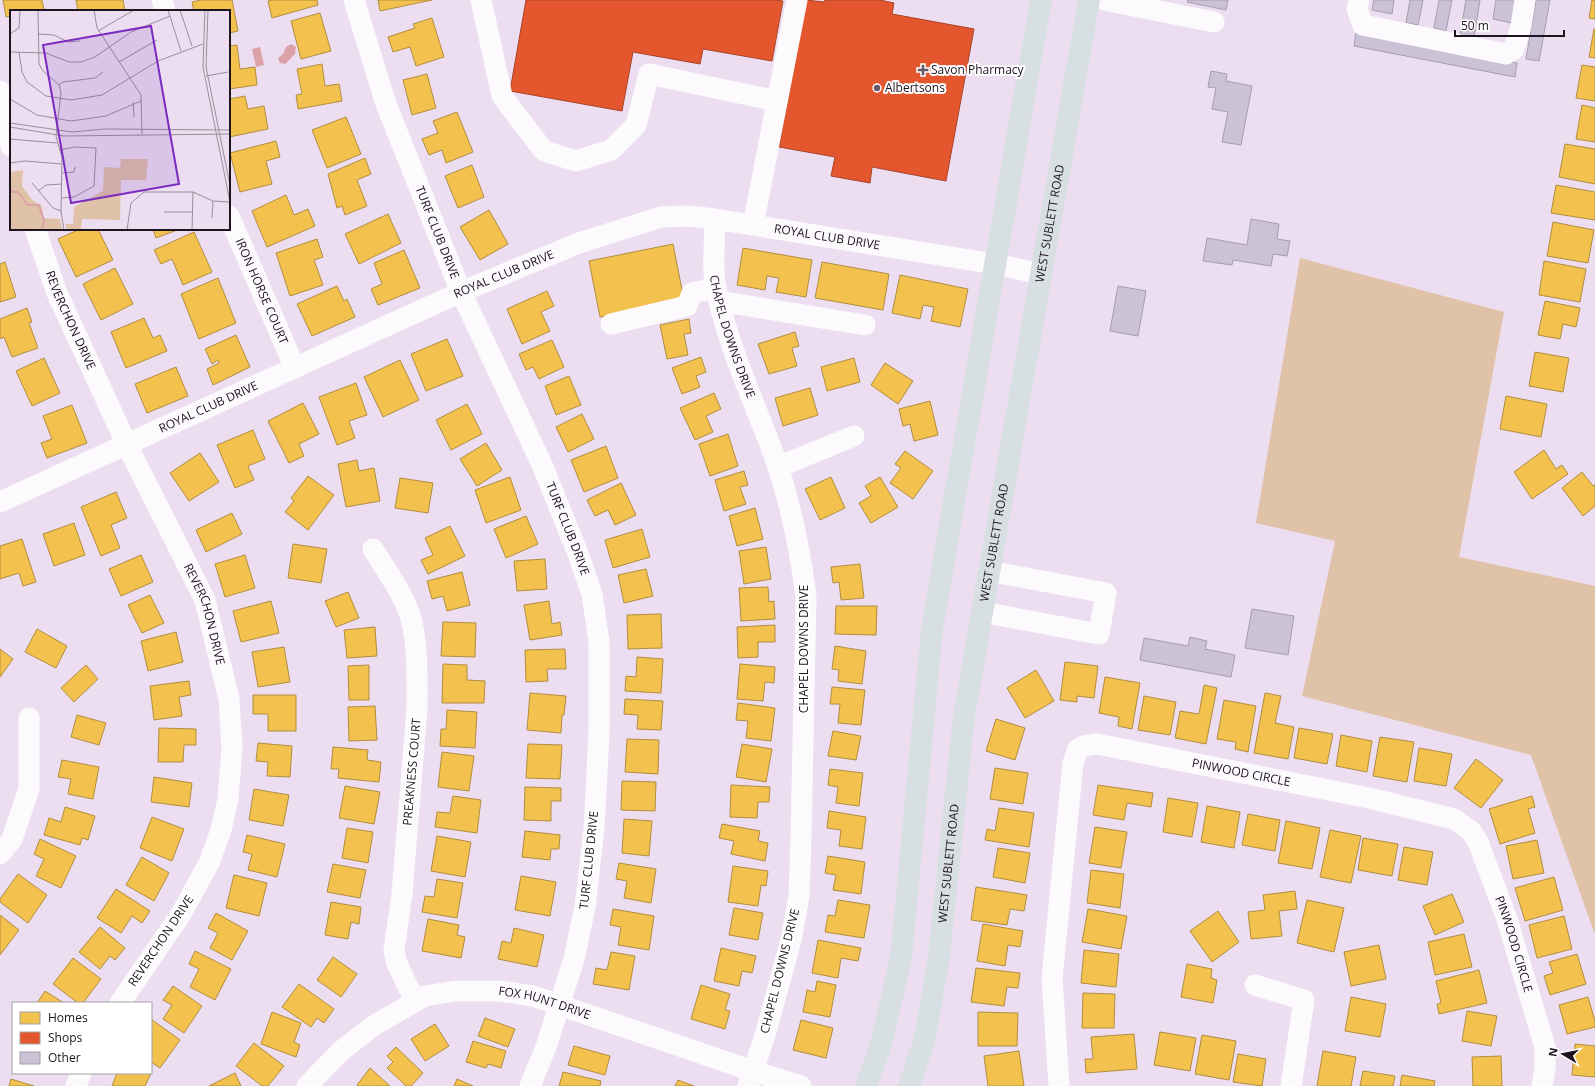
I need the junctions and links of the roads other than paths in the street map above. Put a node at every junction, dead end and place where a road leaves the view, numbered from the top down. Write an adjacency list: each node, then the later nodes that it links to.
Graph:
1 (162, 0): 10 (street)
2 (354, 0): 21 (street, TURF CLUB DRIVE)
3 (481, 0): 13 (street)
4 (797, 0): 13 (street)
5 (1041, 0): 19 (main road)
6 (1089, 0): 20 (main road, WEST SUBLETT ROAD)
7 (1104, 0): 11 (street)
8 (1359, 0): 9 (street)
9 (1525, 0)
10 (165, 10)
11 (1214, 22)
12 (0, 91): 14 (street)
13 (777, 102): 17 (street)
14 (10, 141)
15 (230, 218): 25 (street, IRON HORSE COURT)
16 (715, 219): 17 (street, ROYAL CLUB DRIVE); 21 (street, ROYAL CLUB DRIVE); 22 (street, CHAPEL DOWNS DRIVE)
17 (752, 225): 19 (street, ROYAL CLUB DRIVE)
18 (34, 230): 27 (street, REVERCHON DRIVE)
19 (995, 264): 20 (street, ROYAL CLUB DRIVE); 45 (main road)
20 (1041, 274): 31 (main road, WEST SUBLETT ROAD)
21 (461, 292): 25 (street, ROYAL CLUB DRIVE); 38 (street, TURF CLUB DRIVE)
22 (718, 295): 23 (street); 24 (street); 28 (street, CHAPEL DOWNS DRIVE)
23 (611, 324)
24 (865, 325)
25 (295, 368): 27 (street, ROYAL CLUB DRIVE)
26 (854, 436): 28 (street)
27 (127, 445): 29 (street, ROYAL CLUB DRIVE); 37 (street, REVERCHON DRIVE)
28 (778, 467): 40 (street, CHAPEL DOWNS DRIVE)
29 (0, 502)
30 (373, 549): 36 (street, PREAKNESS COURT)
31 (989, 571): 32 (main road, WEST SUBLETT ROAD); 32 (street)
32 (982, 612): 46 (main road, WEST SUBLETT ROAD)
33 (29, 718): 34 (street)
34 (0, 854)
35 (1255, 985): 48 (street)
36 (416, 1001): 38 (street, FOX HUNT DRIVE); 42 (street, FOX HUNT DRIVE)
37 (121, 1002)
38 (559, 1005): 40 (street, FOX HUNT DRIVE); 43 (street, TURF CLUB DRIVE)
39 (81, 1074): 41 (street)
40 (750, 1078): 44 (street, FOX HUNT DRIVE)
41 (76, 1086)
42 (307, 1086)
43 (530, 1086)
44 (801, 1086)
45 (866, 1086)
46 (909, 1086)
47 (1059, 1086): 49 (street, PINWOOD CIRCLE)
48 (1291, 1086)
49 (1542, 1086)

